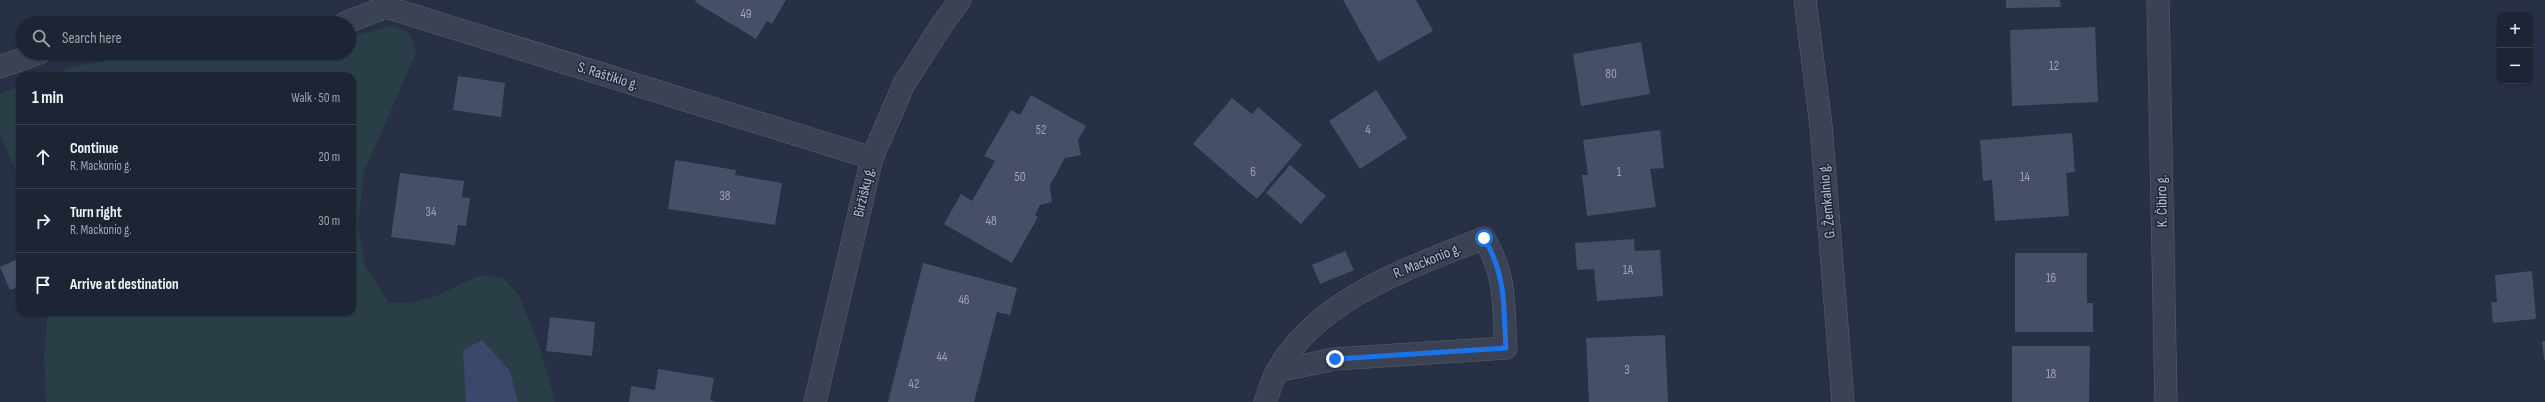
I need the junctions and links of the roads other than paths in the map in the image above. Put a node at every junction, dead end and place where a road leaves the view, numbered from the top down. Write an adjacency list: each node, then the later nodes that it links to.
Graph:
1 (960, 0): 8 (street, Biržiškų g.)
2 (1805, 0): 12 (street, G. Žemkalnio g.)
3 (2158, 0): 13 (street, K. Čibiro g.)
4 (390, 3): 5 (street, S. Raštikio g.); 8 (street, S. Raštikio g.)
5 (356, 18)
6 (20, 60): 7 (street)
7 (0, 68)
8 (872, 158): 10 (street, Biržiškų g.)
9 (1277, 371): 9 (street, R. Mackonio g.); 11 (street, R. Mackonio g.)
10 (815, 402)
11 (1265, 402)
12 (1843, 402)
13 (2166, 402)

